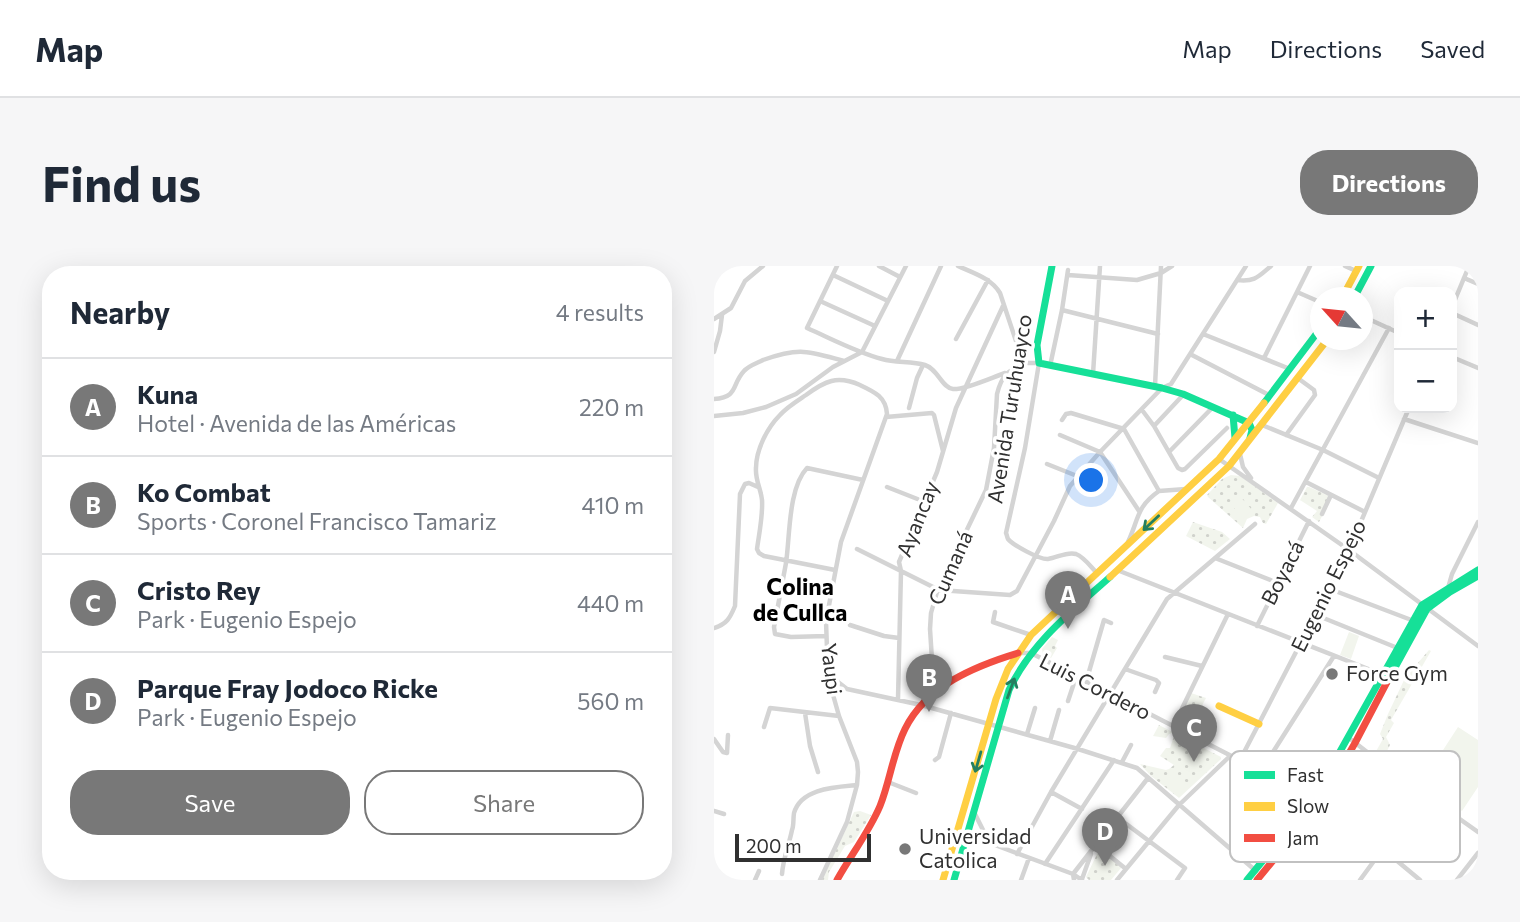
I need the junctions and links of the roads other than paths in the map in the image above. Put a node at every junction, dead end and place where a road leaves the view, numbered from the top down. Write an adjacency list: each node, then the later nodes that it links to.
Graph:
1 (763, 266): 35 (street)
2 (837, 266): 19 (street)
3 (879, 266): 20 (street)
4 (906, 266): 20 (street)
5 (942, 266): 55 (street)
6 (958, 266): 23 (street)
7 (1052, 266): 57 (main road, Avenida Turuhuayco)
8 (1100, 266): 21 (street)
9 (1161, 266): 18 (street)
10 (1172, 266): 18 (street)
11 (1246, 266): 24 (street)
12 (1271, 266): 24 (street)
13 (1310, 266): 28 (street)
14 (1345, 266): 17 (street)
15 (1371, 266): 27 (main road)
16 (1469, 266): 22 (street)
17 (1357, 268): 26 (main road)
18 (1161, 273): 21 (street); 44 (street)
19 (833, 275): 31 (street); 32 (street)
20 (900, 277): 32 (street)
21 (1099, 278): 34 (street); 38 (street)
22 (1464, 278): 25 (street); 29 (street)
23 (988, 280): 33 (street); 46 (street)
24 (1237, 280): 45 (street)
25 (1478, 285)
26 (1348, 287)
27 (1360, 287)
28 (1297, 292): 30 (street); 52 (street)
29 (1457, 295)
30 (1310, 297)
31 (820, 301): 41 (street); 50 (street)
32 (888, 301): 41 (street)
33 (1003, 306): 56 (street); 65 (street, Ayancay)
34 (1062, 310): 38 (street); 59 (street)
35 (722, 314): 37 (street); 49 (street)
36 (1457, 315): 40 (street)
37 (714, 318)
38 (1097, 319): 44 (street); 63 (street)
39 (1373, 320): 42 (street)
40 (1478, 325)
41 (875, 326): 50 (street)
42 (1390, 328): 43 (street); 91 (street)
43 (1394, 330)
44 (1158, 334): 66 (street)
45 (1203, 334): 51 (street); 52 (street)
46 (956, 339)
47 (1310, 344): 61 (main road)
48 (1320, 350): 64 (main road)
49 (714, 352)
50 (862, 352): 54 (street); 55 (street)
51 (1190, 354): 66 (street); 68 (street)
52 (1264, 358): 61 (street)
53 (1457, 359): 60 (street)
54 (845, 361): 69 (street); 70 (street)
55 (897, 361): 58 (street)
56 (1026, 363): 57 (street); 62 (street)
57 (1039, 363): 59 (main road); 119 (street, Avenida Turuhuayco)
58 (923, 365): 65 (street); 72 (street)
59 (1050, 366): 63 (main road)
60 (1478, 368)
61 (1291, 369): 68 (main road)
62 (1007, 372): 65 (street); 132 (street, Cumaná)
63 (1093, 374): 66 (main road)
64 (1298, 379): 81 (main road); 86 (street)
65 (965, 387): 92 (street, Ayancay)
66 (1159, 387): 67 (main road); 73 (street)
67 (1184, 394): 71 (main road); 82 (street)
68 (1270, 396): 80 (main road)
69 (798, 397): 76 (street); 77 (street); 103 (street)
70 (714, 399)
71 (1213, 407): 75 (main road); 94 (street)
72 (909, 408)
73 (1142, 410): 82 (street); 84 (street)
74 (1407, 413): 78 (street, Eugenio Espejo)
75 (1233, 415): 80 (main road); 87 (main road)
76 (714, 416)
77 (886, 416): 92 (street); 100 (street, Yaupi)
78 (1404, 419): 89 (street); 99 (street, Eugenio Espejo)
79 (1062, 420): 84 (street)
80 (1249, 423): 87 (main road); 88 (main road)
81 (1261, 425): 86 (street); 88 (main road)
82 (1154, 426): 94 (street)
83 (1227, 428): 94 (street)
84 (1124, 429): 93 (street); 106 (street)
85 (1060, 435): 93 (street)
86 (1286, 435): 91 (street)
87 (1235, 439): 95 (main road)
88 (1250, 440): 90 (main road)
89 (1478, 443)
90 (1242, 449): 97 (main road); 102 (street)
91 (1323, 450): 99 (street); 101 (street)
92 (943, 452): 108 (street, Ayancay)
93 (1100, 452): 98 (street); 110 (street)
94 (1169, 453)
95 (1219, 459): 97 (street); 105 (main road)
96 (1047, 464): 98 (street)
97 (1229, 466): 102 (street); 125 (main road)
98 (1077, 476): 119 (street)
99 (1379, 478): 111 (street, Eugenio Espejo)
100 (863, 480): 121 (street); 123 (street, Yaupi)
101 (1306, 482): 107 (street); 109 (street)
102 (1256, 484): 109 (street)
103 (758, 487): 121 (street); 143 (street)
104 (887, 487): 108 (street)
105 (1187, 489): 106 (street); 116 (main road, one-way to 116)
106 (1159, 491): 110 (street)
107 (1331, 495): 111 (street); 112 (street)
108 (925, 502): 124 (street, Ayancay)
109 (1292, 508): 113 (street)
110 (1139, 511): 116 (street)
111 (1365, 512): 118 (street, Eugenio Espejo)
112 (1322, 514)
113 (1309, 521): 118 (street); 130 (street, Boyacá)
114 (1478, 522): 122 (street)
115 (1255, 524): 120 (street)
116 (1126, 547): 127 (main road)
117 (857, 549): 124 (street)
118 (1349, 550): 131 (street, Eugenio Espejo); 135 (street)
119 (1035, 556): 127 (street); 132 (street)
120 (1215, 558): 130 (street); 134 (street)
121 (786, 560): 123 (street); 145 (street)
122 (1456, 565): 129 (street); 133 (street)
123 (835, 570): 145 (street, Yaupi)
124 (901, 570): 132 (street); 146 (street, Ayancay)
125 (1116, 570): 134 (street); 151 (main road)
126 (1478, 570): 129 (main road)
127 (1097, 573): 144 (main road)
128 (1478, 576): 133 (main road)
129 (1468, 577): 133 (main road)
130 (1278, 583): 142 (street, Boyacá)
131 (1330, 589): 138 (street, Eugenio Espejo); 139 (street)
132 (939, 590): 164 (street, Cumaná)
133 (1449, 591): 135 (main road)
134 (1173, 593): 137 (street); 156 (street)
135 (1424, 607): 139 (main road); 148 (street)
136 (995, 612): 144 (street)
137 (1228, 614): 142 (street); 155 (street)
138 (1317, 615): 147 (street, Eugenio Espejo); 149 (street)
139 (1415, 622): 149 (main road)
140 (1111, 623): 159 (street)
141 (850, 625): 146 (street)
142 (1257, 626): 147 (street)
143 (714, 628)
144 (1031, 635): 150 (main road)
145 (826, 636): 152 (street, Yaupi)
146 (899, 638): 162 (street, Ayancay)
147 (1301, 644): 153 (street); 172 (street, Eugenio Espejo)
148 (1478, 646)
149 (1400, 649): 157 (main road)
150 (1017, 653): 151 (street, Luis Cordero); 164 (main road); 171 (main road)
151 (1031, 653): 158 (street, Luis Cordero); 175 (main road, one-way to 151)
152 (826, 654): 162 (street); 170 (street, Yaupi)
153 (1334, 656): 157 (street); 184 (street)
154 (1165, 657): 155 (street)
155 (1202, 666): 173 (street)
156 (1125, 669): 160 (street); 161 (street)
157 (1386, 676): 180 (main road)
158 (1076, 677): 159 (street, Luis Cordero); 163 (street)
159 (1086, 682): 161 (street, Luis Cordero)
160 (1155, 692)
161 (1110, 695): 173 (street, Luis Cordero); 182 (street)
162 (898, 699): 164 (street)
163 (1068, 701)
164 (921, 705): 169 (street); 193 (main road)
165 (1219, 706): 172 (main road)
166 (1035, 708): 176 (street)
167 (1059, 710): 179 (street)
168 (805, 713): 170 (street); 174 (street); 191 (street)
169 (951, 713): 171 (street); 188 (street)
170 (839, 716): 194 (street, Yaupi)
171 (988, 724): 175 (street); 224 (main road, one-way to 224)
172 (1259, 724): 183 (street, Eugenio Espejo)
173 (1173, 726): 187 (street, Luis Cordero)
174 (764, 727)
175 (999, 727): 176 (street); 200 (main road)
176 (1027, 734): 179 (street)
177 (728, 735): 178 (street)
178 (714, 739)
179 (1050, 741): 182 (street)
180 (1352, 741): 185 (main road); 186 (street)
181 (1131, 746): 190 (street)
182 (1078, 749): 189 (street); 195 (street)
183 (1245, 751)
184 (1274, 751)
185 (1346, 751)
186 (1365, 751)
187 (1230, 756): 197 (street)
188 (936, 760)
189 (1114, 760): 190 (street); 198 (street)
190 (1122, 762): 192 (street)
191 (818, 772)
192 (1148, 778): 197 (street); 202 (street)
193 (888, 782): 196 (street); 223 (main road)
194 (857, 785): 218 (street); 222 (street, Yaupi)
195 (1051, 792): 198 (street); 210 (street)
196 (916, 793)
197 (1178, 805): 205 (street); 207 (street)
198 (1082, 809): 215 (street)
199 (714, 811): 201 (street)
200 (973, 811): 210 (street); 225 (main road)
201 (724, 814)
202 (1117, 817): 205 (street); 206 (street)
203 (1460, 820): 204 (street)
204 (1478, 832)
205 (1148, 841): 216 (street); 229 (street)
206 (1093, 847): 220 (street); 227 (street)
207 (1230, 851)
208 (1105, 852): 216 (street)
209 (1478, 853): 233 (street)
210 (1017, 854): 211 (street)
211 (1029, 858): 215 (street); 226 (street)
212 (1242, 862): 219 (street)
213 (1373, 862): 231 (street)
214 (1399, 862): 232 (street, Luis Cordero)
215 (1045, 864): 220 (street)
216 (1126, 869): 228 (street)
217 (759, 871): 221 (street)
218 (782, 874)
219 (1257, 875): 230 (main road)
220 (1074, 877): 227 (street)
221 (755, 880)
222 (820, 880)
223 (836, 880)
224 (943, 880)
225 (954, 880)
226 (1021, 880)
227 (1082, 880)
228 (1117, 880)
229 (1177, 880)
230 (1247, 880)
231 (1360, 880)
232 (1420, 880)
233 (1457, 880)

